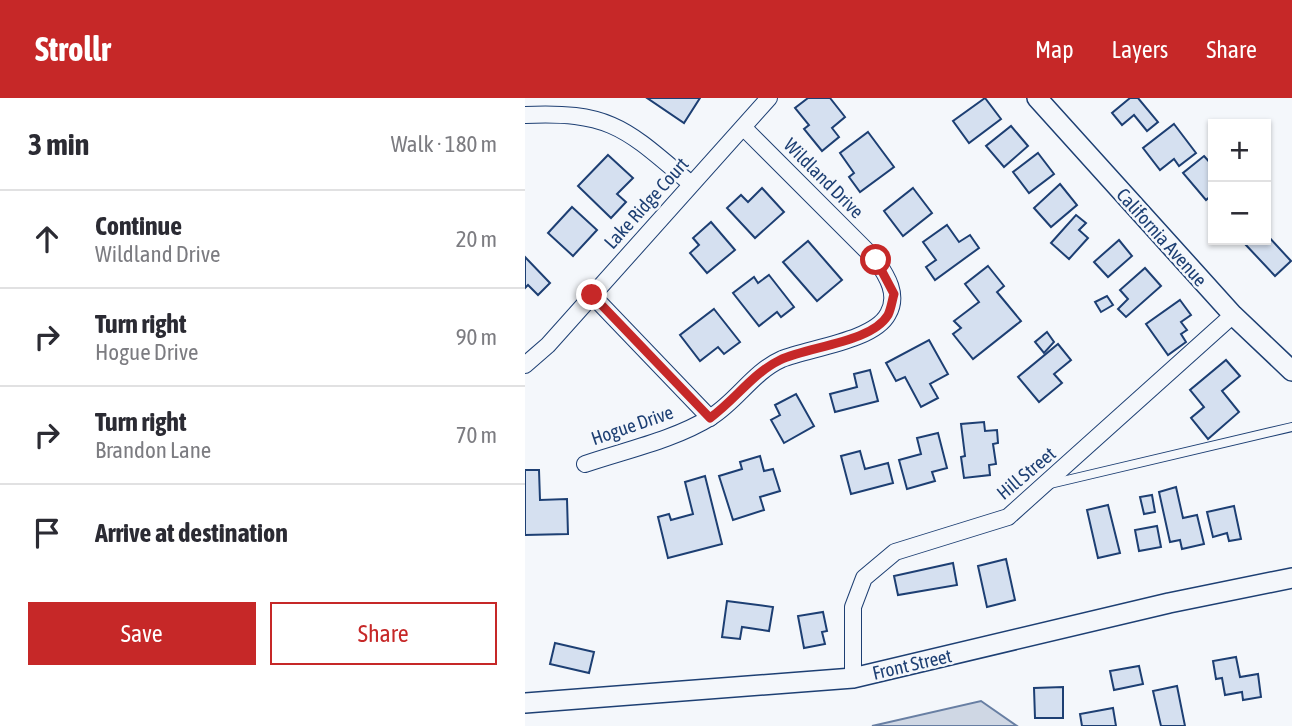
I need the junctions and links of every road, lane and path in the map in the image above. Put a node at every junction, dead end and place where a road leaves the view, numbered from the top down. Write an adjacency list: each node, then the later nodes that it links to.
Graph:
1 (769, 98): 4 (street, Lake Ridge Court)
2 (1037, 98): 8 (street, California Avenue)
3 (525, 115): 5 (street)
4 (744, 128): 5 (street, Lake Ridge Court); 6 (street, Wildland Drive)
5 (690, 183): 7 (street, Lake Ridge Court)
6 (894, 294): 11 (street, Hogue Drive)
7 (592, 295): 9 (street, Lake Ridge Court); 11 (street)
8 (1233, 314): 10 (street, California Avenue); 14 (street, Hill Street)
9 (525, 365)
10 (1292, 371)
11 (710, 418): 13 (street, Hogue Drive)
12 (1292, 427): 14 (lane)
13 (585, 464)
14 (1047, 485): 16 (street, Hill Street)
15 (1292, 578): 16 (street, Front Street)
16 (853, 678): 17 (street, Front Street)
17 (525, 703)

